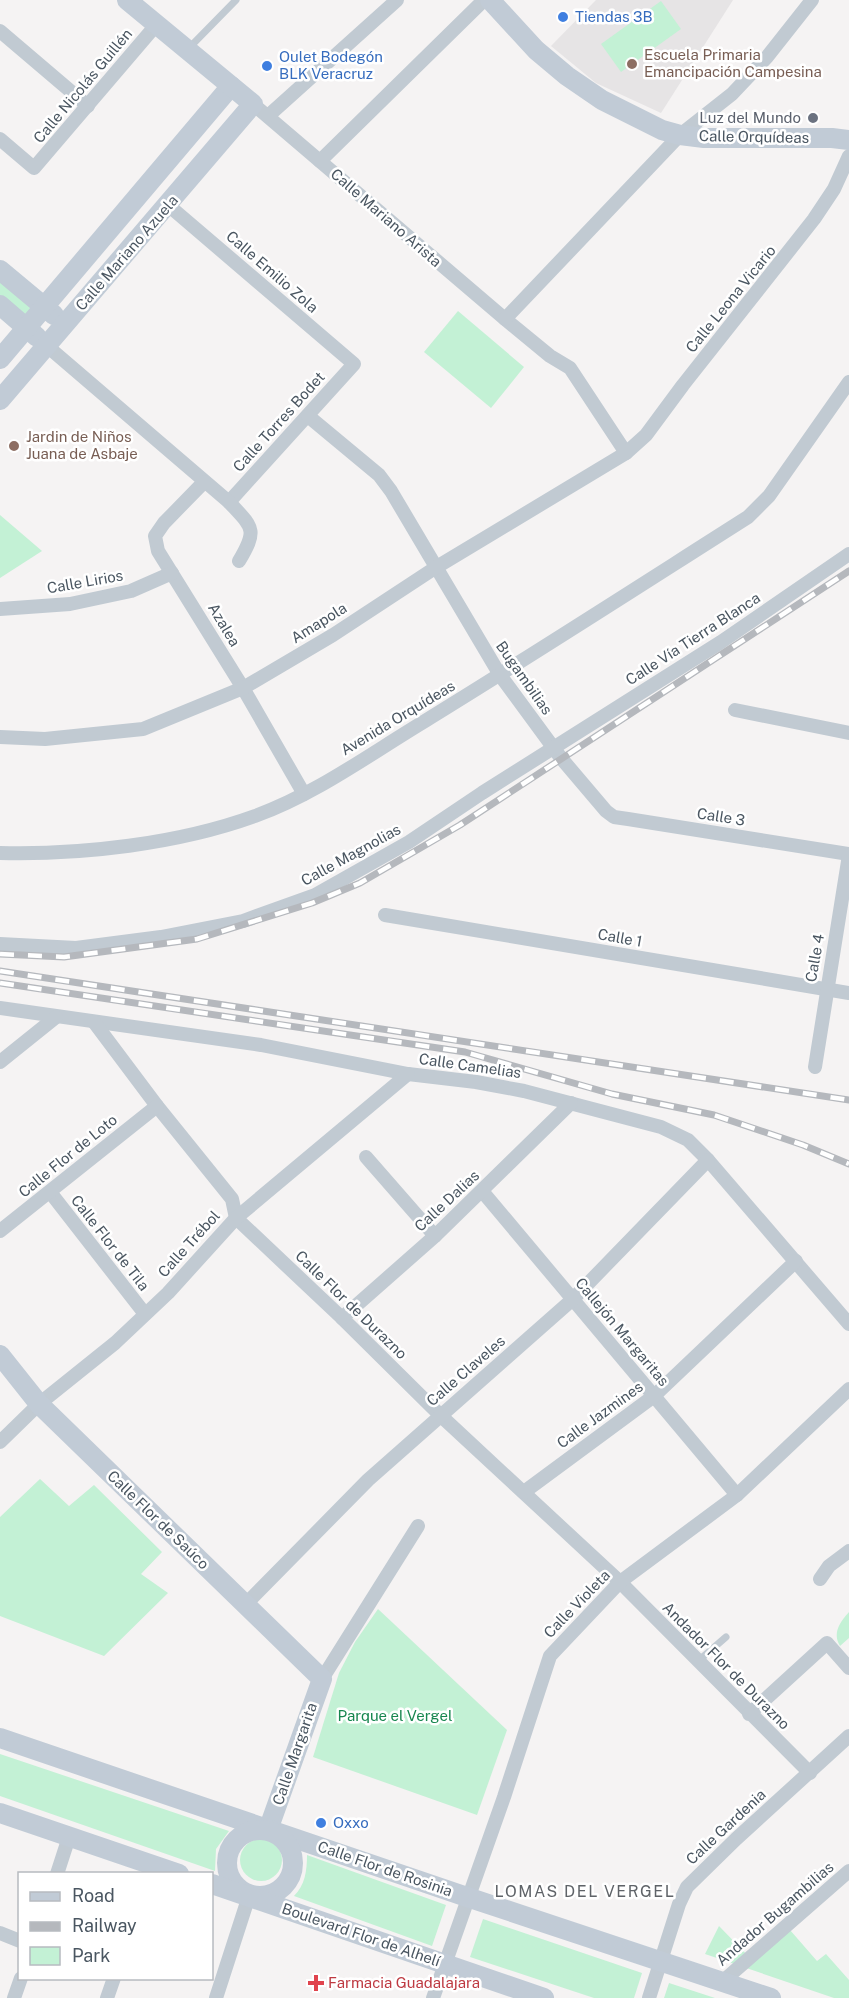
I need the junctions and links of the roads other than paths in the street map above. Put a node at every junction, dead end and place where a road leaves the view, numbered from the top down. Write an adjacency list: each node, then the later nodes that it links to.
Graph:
1 (127, 0): 7 (street, Calle Mariano Arista)
2 (236, 0): 9 (lane)
3 (397, 0): 12 (street)
4 (484, 0): 17 (street)
5 (490, 0): 13 (street, Calle Orquídeas)
6 (812, 0): 13 (street)
7 (157, 24): 9 (street, Calle Mariano Arista); 11 (street, Calle Nicolás Guillén)
8 (0, 32): 11 (street)
9 (187, 50): 10 (street, Calle Mariano Arista)
10 (231, 86): 12 (street, Calle Mariano Arista); 21 (street, Calle Mariano Azuela)
11 (88, 106): 14 (street, Calle Nicolás Guillén)
12 (260, 110): 17 (street, Calle Mariano Arista); 18 (street, Calle Mariano Azuela)
13 (680, 135): 15 (street, Calle Orquídeas); 22 (street)
14 (0, 139)
15 (849, 140)
16 (849, 156): 31 (street, Calle Leona Vicario)
17 (320, 161): 22 (street, Calle Mariano Arista)
18 (168, 205): 23 (street, Calle Mariano Azuela); 27 (street, Calle Emilio Zola)
19 (0, 270): 21 (street)
20 (0, 305): 24 (street)
21 (45, 307): 23 (street); 24 (street, Calle Mariano Azuela)
22 (504, 319): 31 (street, Calle Mariano Arista)
23 (65, 325): 25 (street, Calle Mariano Azuela)
24 (27, 328): 25 (street); 26 (street, Calle Mariano Azuela)
25 (47, 346): 29 (street, Calle Mariano Azuela); 32 (street)
26 (0, 359)
27 (354, 364): 30 (street, Calle Torres Bodet)
28 (849, 382): 39 (street, Avenida Orquídeas)
29 (0, 400)
30 (308, 416): 33 (street, Calle Torres Bodet); 36 (street, Bugambilias)
31 (626, 453): 36 (street, Amapola)
32 (204, 482): 33 (street); 37 (street, Azalea)
33 (229, 502): 35 (street)
34 (849, 554): 44 (street, Calle Vía Tierra Blanca)
35 (239, 561)
36 (435, 568): 39 (street, Bugambilias); 40 (street, Amapola)
37 (172, 573): 38 (street, Calle Lirios); 40 (street, Azalea)
38 (0, 609)
39 (500, 675): 44 (street, Bugambilias); 45 (street, Avenida Orquídeas)
40 (243, 688): 43 (street, Amapola); 45 (street, Azalea)
41 (735, 710): 42 (street)
42 (849, 733)
43 (0, 737)
44 (554, 749): 46 (street, Bugambilias); 50 (street, Calle Magnolias)
45 (304, 794): 47 (street, Avenida Orquídeas)
46 (596, 800): 48 (street, Calle 3)
47 (0, 853)
48 (849, 854): 51 (street, Calle 4)
49 (385, 915): 51 (street, Calle 1)
50 (0, 944)
51 (826, 989): 52 (street, Calle 1); 57 (street, Calle 4)
52 (849, 993)
53 (0, 1008): 54 (street, Calle Camelias)
54 (56, 1017): 55 (street, Calle Camelias); 56 (street)
55 (94, 1022): 58 (street, Calle Camelias); 60 (street, Calle Flor de Durazno)
56 (0, 1062)
57 (815, 1067)
58 (408, 1074): 59 (street, Calle Camelias); 65 (street, Calle Trébol)
59 (571, 1103): 62 (street, Calle Camelias); 63 (street, Calle Dalias)
60 (157, 1106): 64 (street, Calle Flor de Loto); 65 (street, Calle Flor de Durazno)
61 (366, 1157): 67 (street)
62 (708, 1160): 68 (street, Calle Camelias); 69 (street, Calle Claveles)
63 (482, 1191): 67 (street, Calle Dalias); 69 (street, Callejón Margaritas)
64 (50, 1192): 66 (street, Calle Flor de Loto); 70 (street, Calle Flor de Tila)
65 (236, 1218): 70 (street, Calle Trébol); 71 (street, Calle Flor de Durazno)
66 (0, 1231)
67 (435, 1236): 71 (street, Calle Dalias)
68 (796, 1261): 72 (street, Calle Camelias); 75 (street, Calle Jazmines)
69 (573, 1299): 75 (street, Callejón Margaritas); 77 (street, Calle Claveles)
70 (145, 1314): 76 (street, Calle Trébol)
71 (342, 1318): 77 (street, Calle Flor de Durazno)
72 (849, 1324)
73 (0, 1355): 76 (street, Calle Flor de Saúco)
74 (849, 1389): 80 (street, Calle Violeta)
75 (654, 1396): 79 (street, Calle Jazmines); 80 (street, Callejón Margaritas)
76 (39, 1404): 78 (street, Calle Trébol); 85 (street, Calle Flor de Saúco)
77 (440, 1415): 79 (street, Calle Flor de Durazno); 85 (street, Calle Claveles)
78 (0, 1442)
79 (524, 1492): 84 (street, Calle Flor de Durazno)
80 (737, 1495): 84 (street, Calle Violeta)
81 (418, 1526): 89 (street)
82 (849, 1551): 83 (street)
83 (820, 1579)
84 (620, 1582): 87 (street, Andador Flor de Durazno); 103 (street, Calle Violeta)
85 (245, 1605): 89 (street, Calle Flor de Saúco)
86 (726, 1637): 87 (lane)
87 (697, 1662): 90 (street, Andador Flor de Durazno)
88 (849, 1668): 90 (street)
89 (322, 1679): 95 (street, Calle Margarita)
90 (748, 1713): 93 (street, Andador Flor de Durazno)
91 (849, 1736): 93 (street, Calle Gardenia)
92 (0, 1738): 95 (street, Calle Flor de Rosinia)
93 (810, 1773): 106 (street, Calle Gardenia)
94 (0, 1813): 96 (street)
95 (268, 1830): 102 (street); 102 (street); 103 (street, Calle Flor de Rosinia)
96 (69, 1837): 97 (street); 99 (street)
97 (150, 1869): 100 (street)
98 (849, 1871): 110 (street, Andador Bugambilias)
99 (58, 1872)
100 (167, 1872)
101 (213, 1884): 102 (street, Boulevard Flor de Alhelí)
102 (249, 1896): 107 (street, Boulevard Flor de Alhelí); 113 (street)
103 (467, 1897): 106 (street, Calle Flor de Rosinia); 107 (street, Calle Violeta)
104 (0, 1934): 105 (street)
105 (18, 1940)
106 (661, 1962): 110 (street, Calle Flor de Rosinia); 116 (street, Calle Gardenia)
107 (445, 1964): 114 (street, Calle Violeta); 115 (street, Boulevard Flor de Alhelí)
108 (20, 1980): 111 (street)
109 (113, 1980): 112 (street)
110 (723, 1982): 117 (street, Calle Flor de Rosinia)
111 (14, 1998)
112 (107, 1998)
113 (216, 1998)
114 (433, 1998)
115 (544, 1998)
116 (649, 1998)
117 (771, 1998)

